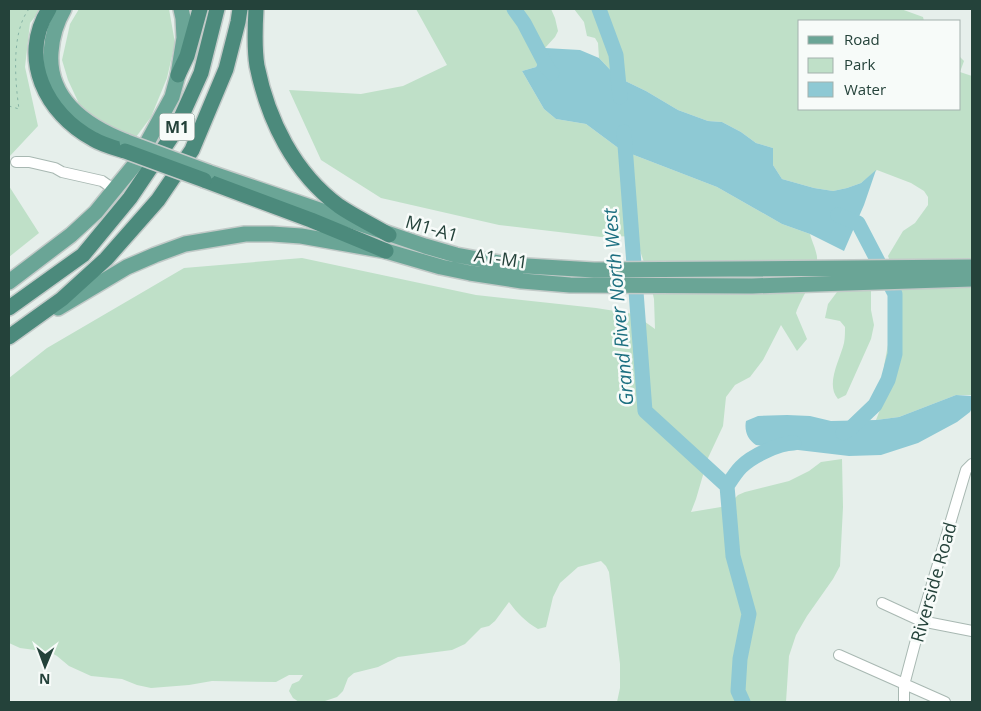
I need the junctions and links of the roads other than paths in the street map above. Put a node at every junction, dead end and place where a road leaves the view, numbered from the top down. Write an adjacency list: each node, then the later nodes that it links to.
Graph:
1 (49, 9): 9 (highway)
2 (64, 9): 9 (main road)
3 (181, 9): 8 (main road)
4 (200, 9): 8 (highway)
5 (217, 9): 19 (highway, M1)
6 (240, 9): 21 (highway, M1)
7 (256, 9): 13 (highway)
8 (178, 75): 12 (main road)
9 (126, 147): 11 (highway, bridge)
10 (16, 162): 12 (street)
11 (206, 176): 13 (main road, M1-A1); 14 (highway)
12 (115, 190): 18 (main road)
13 (389, 235): 16 (main road, M1-A1)
14 (386, 251): 16 (main road, A1-M1); 20 (main road, A1-M1)
15 (972, 266): 16 (main road)
16 (614, 278): 17 (main road)
17 (972, 279)
18 (9, 282)
19 (9, 308)
20 (52, 311): 21 (highway); 22 (main road, A1-M1)
21 (14, 333)
22 (9, 342)
23 (972, 464): 25 (street, Riverside Road)
24 (882, 603): 25 (street)
25 (921, 621): 26 (street); 28 (street, Riverside Road)
26 (972, 631)
27 (839, 655): 28 (street)
28 (904, 685): 29 (street, Riverside Road); 30 (street)
29 (904, 702)
30 (946, 702)

